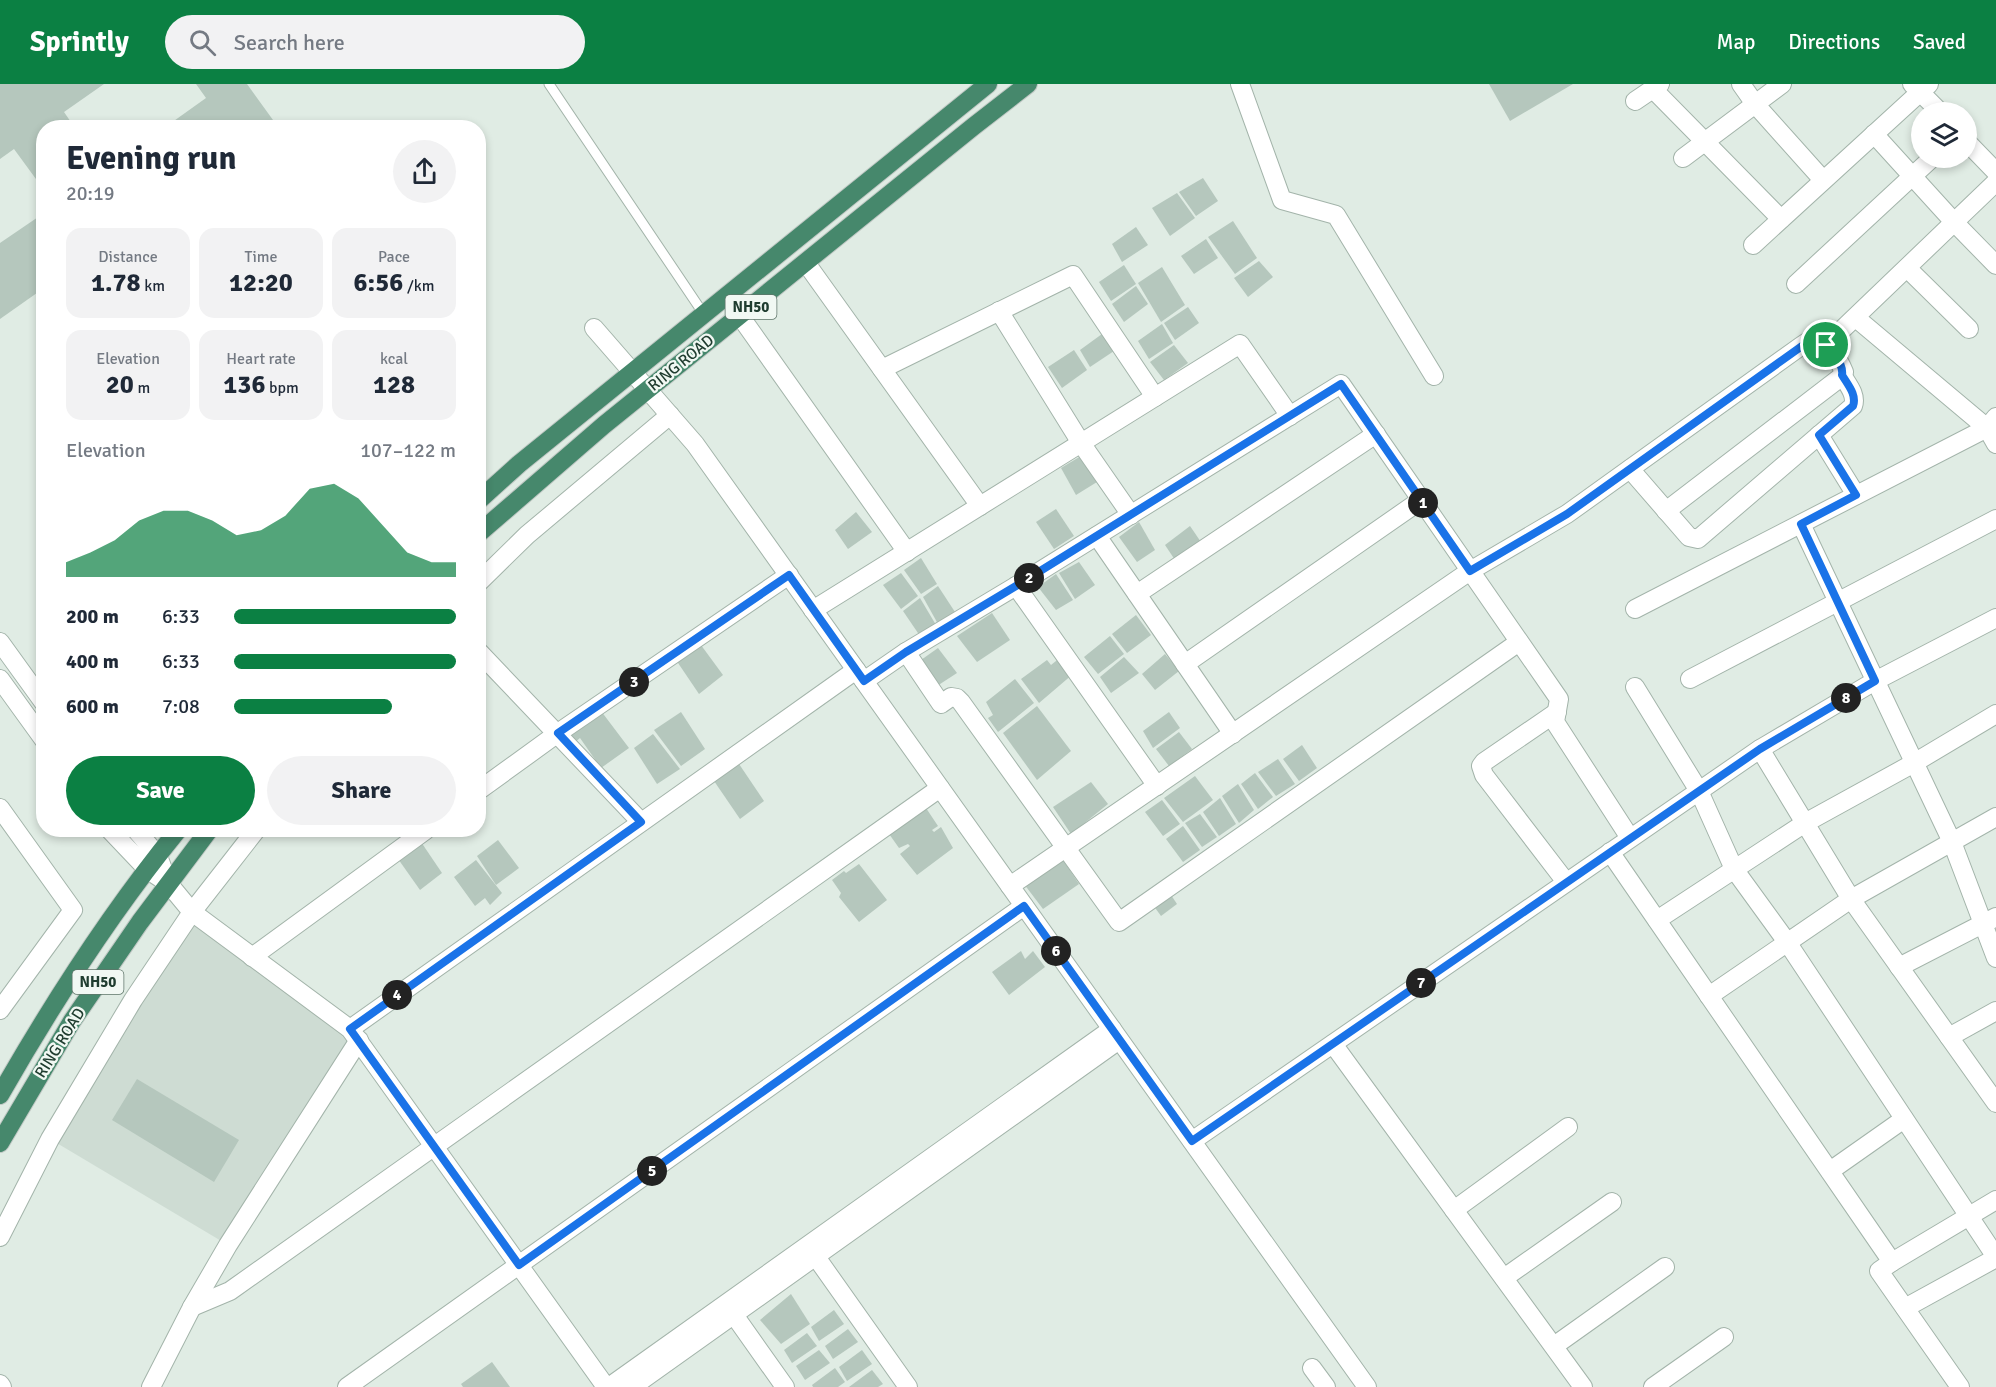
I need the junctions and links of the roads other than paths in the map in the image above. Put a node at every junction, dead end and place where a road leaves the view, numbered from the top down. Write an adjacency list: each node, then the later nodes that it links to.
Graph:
1 (549, 84): 29 (lane)
2 (988, 84): 29 (highway, RING ROAD / NH50)
3 (1028, 84): 24 (highway, RING ROAD / NH50)
4 (1240, 84): 38 (street)
5 (1741, 84): 11 (street)
6 (1782, 84): 11 (street)
7 (1656, 87): 9 (street); 13 (street)
8 (1920, 87): 10 (street); 12 (street)
9 (1635, 100)
10 (1932, 102)
11 (1755, 104): 13 (street); 19 (street)
12 (1874, 134): 18 (street); 19 (street)
13 (1703, 142): 15 (street); 21 (street)
14 (1977, 152): 17 (street)
15 (1683, 158)
16 (1921, 168): 18 (street)
17 (1996, 172)
18 (1912, 176): 22 (street); 27 (street)
19 (1823, 180): 21 (street)
20 (1996, 182): 22 (street)
21 (1780, 219): 23 (street)
22 (1954, 222): 25 (street); 26 (street)
23 (1753, 245)
24 (806, 262): 30 (highway, RING ROAD / NH50); 35 (street)
25 (1996, 265)
26 (1907, 268): 31 (street); 33 (street)
27 (1796, 284)
28 (999, 311): 35 (street); 40 (street); 46 (street)
29 (703, 313): 36 (highway, RING ROAD / NH50)
30 (740, 316): 39 (highway, RING ROAD / NH50); 58 (street)
31 (1856, 318): 34 (street); 43 (street)
32 (594, 327): 36 (street)
33 (1969, 329)
34 (1826, 345): 37 (street); 47 (street)
35 (882, 369): 51 (street)
36 (632, 371): 39 (street); 48 (highway, RING ROAD / NH50)
37 (1842, 375): 45 (street); 52 (street)
38 (1434, 376)
39 (648, 390): 41 (street); 56 (highway, RING ROAD / NH50)
40 (1155, 397): 42 (street); 46 (street)
41 (670, 415): 60 (street); 61 (street)
42 (1290, 416): 44 (street); 53 (street)
43 (1993, 429): 49 (street)
44 (1376, 434): 50 (street); 63 (street)
45 (1819, 435): 49 (street); 52 (street)
46 (1081, 443): 51 (street); 53 (street)
47 (1630, 469): 52 (street); 59 (street)
48 (486, 494)
49 (1856, 495): 55 (street)
50 (1421, 500): 59 (street); 72 (street)
51 (980, 506): 58 (street)
52 (1666, 511)
53 (1131, 515): 57 (street)
54 (1996, 519): 64 (street)
55 (1801, 524): 64 (street); 65 (street)
56 (486, 527)
57 (1097, 536): 62 (street); 63 (street)
58 (907, 552): 66 (street)
59 (1470, 571): 69 (street); 83 (street)
60 (486, 575)
61 (789, 575): 66 (street); 82 (street)
62 (1016, 586): 70 (street); 87 (street)
63 (1137, 594): 72 (street)
64 (1838, 601): 75 (street); 76 (street)
65 (1635, 609)
66 (813, 610): 73 (street)
67 (1996, 618): 76 (street)
68 (0, 642): 78 (street)
69 (1519, 642): 79 (street); 102 (street)
70 (906, 652): 73 (street); 102 (street)
71 (486, 659): 82 (street)
72 (1185, 664): 83 (street)
73 (860, 675): 88 (street); 92 (street)
74 (0, 679): 81 (street)
75 (1690, 679)
76 (1875, 681): 84 (street); 85 (street)
77 (1635, 687): 89 (street)
78 (36, 692)
79 (1557, 712): 100 (street); 106 (street)
80 (1996, 714): 85 (street)
81 (36, 729)
82 (558, 733): 86 (street); 92 (street)
83 (1233, 734): 87 (street)
84 (1760, 749): 89 (street); 93 (street)
85 (1914, 763): 93 (street); 101 (street)
86 (486, 785)
87 (1157, 786): 102 (street)
88 (940, 788): 108 (street); 131 (street)
89 (1699, 791): 100 (street); 105 (street)
90 (0, 808): 119 (street)
91 (1996, 817): 101 (street)
92 (641, 822): 122 (street)
93 (1805, 823): 105 (street); 109 (street)
94 (119, 837): 104 (street)
95 (140, 837): 104 (street)
96 (173, 837): 104 (highway, RING ROAD / NH50)
97 (204, 837): 107 (highway, RING ROAD / NH50)
98 (251, 837): 111 (street)
99 (416, 837): 115 (street)
100 (1630, 838): 103 (street)
101 (1952, 842): 109 (street); 113 (street)
102 (1066, 848): 108 (street)
103 (1610, 852): 106 (street); 112 (street)
104 (153, 863): 107 (street); 125 (highway, RING ROAD / NH50)
105 (1734, 869): 112 (street); 114 (street)
106 (1566, 882): 124 (street)
107 (168, 883): 111 (street); 130 (highway, RING ROAD / NH50)
108 (1010, 886): 110 (street)
109 (1851, 899): 114 (street); 117 (street)
110 (1024, 906): 121 (street); 141 (street)
111 (192, 912): 115 (street); 137 (street)
112 (1657, 920): 118 (street)
113 (1989, 921): 116 (street); 117 (street)
114 (1787, 942): 118 (street); 127 (street)
115 (252, 957): 122 (street)
116 (1996, 958)
117 (1899, 967): 123 (street)
118 (1709, 996): 132 (street)
119 (0, 1010)
120 (1996, 1011): 123 (street)
121 (1116, 1034): 129 (street); 138 (street)
122 (354, 1035): 131 (street); 144 (street)
123 (1949, 1037): 126 (street)
124 (1333, 1044): 129 (street); 135 (street)
125 (0, 1095)
126 (1996, 1103)
127 (1904, 1119): 132 (street); 136 (street)
128 (1568, 1127): 135 (street)
129 (1192, 1141): 157 (street)
130 (0, 1143)
131 (435, 1146): 141 (street); 144 (street)
132 (1830, 1171): 140 (street)
133 (1996, 1200): 136 (street)
134 (1612, 1202): 143 (street)
135 (1454, 1210): 143 (street)
136 (1968, 1215): 139 (street); 140 (street)
137 (0, 1237)
138 (811, 1251): 146 (street); 155 (street)
139 (1996, 1258): 145 (street)
140 (1892, 1262): 145 (street)
141 (519, 1265): 151 (street); 152 (street)
142 (1665, 1267): 148 (street)
143 (1504, 1278): 148 (street)
144 (192, 1307): 150 (street)
145 (1905, 1308): 160 (street)
146 (730, 1309): 152 (street); 153 (street); 154 (street)
147 (1724, 1337): 159 (street)
148 (1554, 1346): 158 (street)
149 (1312, 1368): 156 (street)
150 (152, 1387)
151 (347, 1387)
152 (607, 1387)
153 (632, 1387)
154 (785, 1387)
155 (908, 1387)
156 (1326, 1387)
157 (1367, 1387)
158 (1584, 1387)
159 (1653, 1387)
160 (1960, 1387)

